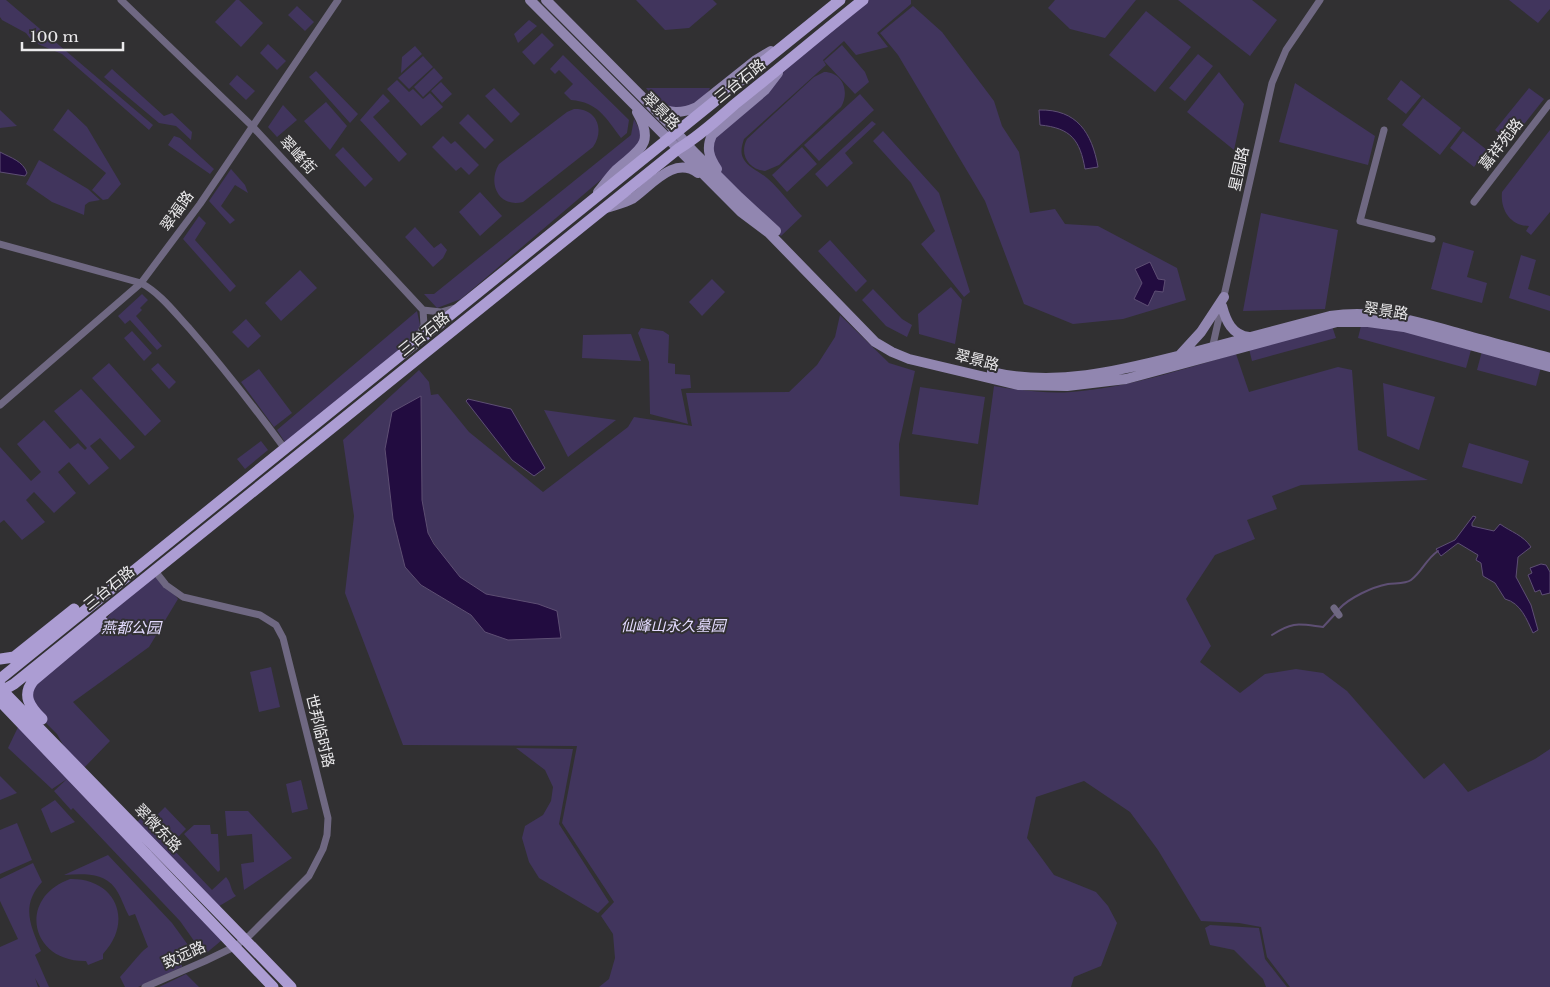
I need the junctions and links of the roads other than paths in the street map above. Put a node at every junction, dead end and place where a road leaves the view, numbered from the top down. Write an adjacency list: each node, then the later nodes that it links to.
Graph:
1 (121, 0): 13 (street, 翠峰街)
2 (338, 0): 13 (street, 翠福路)
3 (530, 0): 11 (main road, 翠景路)
4 (546, 0): 10 (main road, 翠景路)
5 (840, 0): 8 (main road, 三台石路)
6 (863, 0): 9 (main road, 三台石路)
7 (1320, 0): 25 (street, 星园路)
8 (792, 39): 10 (main road); 15 (main road, 三台石路)
9 (787, 62): 16 (main road, 三台石路); 18 (main road)
10 (643, 97): 15 (main road, 翠景路)
11 (632, 103): 15 (main road, 翠景路); 19 (main road)
12 (1550, 103): 20 (street, 嘉祥苑路)
13 (252, 126): 24 (street, 翠福路); 27 (street, 翠峰街)
14 (1384, 130): 22 (street)
15 (672, 135): 16 (main road, 翠景路); 19 (main road, 三台石路)
16 (683, 146): 17 (main road, 翠景路); 18 (main road, 翠景路); 21 (main road, 三台石路)
17 (713, 184): 21 (main road); 30 (main road, 翠景路)
18 (739, 197): 31 (main road, 翠景路)
19 (592, 200): 26 (main road, 三台石路)
20 (1474, 202)
21 (601, 210): 36 (main road, 三台石路)
22 (1432, 239)
23 (0, 244): 24 (street)
24 (141, 283): 34 (street, 翠福路); 35 (street)
25 (1223, 302): 28 (main road); 30 (street, 星园路); 31 (main road)
26 (463, 305): 27 (street); 29 (main road, 三台石路)
27 (423, 310): 29 (street)
28 (1250, 337): 30 (main road, 翠景路); 32 (main road, 翠景路)
29 (415, 344): 35 (main road, 三台石路)
30 (1213, 351): 31 (main road, 翠景路); 33 (main road, 翠景路)
31 (1179, 356)
32 (1550, 358)
33 (1550, 367)
34 (0, 405)
35 (285, 449): 37 (main road, 三台石路)
36 (155, 570): 38 (main road, 三台石路); 47 (street, 世邦临时路)
37 (127, 577): 41 (main road); 42 (main road, 三台石路)
38 (125, 595): 43 (main road, 三台石路); 46 (main road)
39 (1334, 608): 40 (street)
40 (1340, 614)
41 (0, 660)
42 (0, 679)
43 (1, 692): 45 (main road, 翠微东路); 46 (main road, 翠微东路)
44 (0, 714): 45 (main road)
45 (24, 726): 48 (main road, 翠微东路)
46 (72, 761): 47 (main road, 翠微东路)
47 (245, 940): 48 (street, 世邦临时路); 51 (main road, 翠微东路)
48 (234, 946): 49 (street, 致远路); 50 (main road, 翠微东路)
49 (149, 986)
50 (273, 987)
51 (291, 987)

